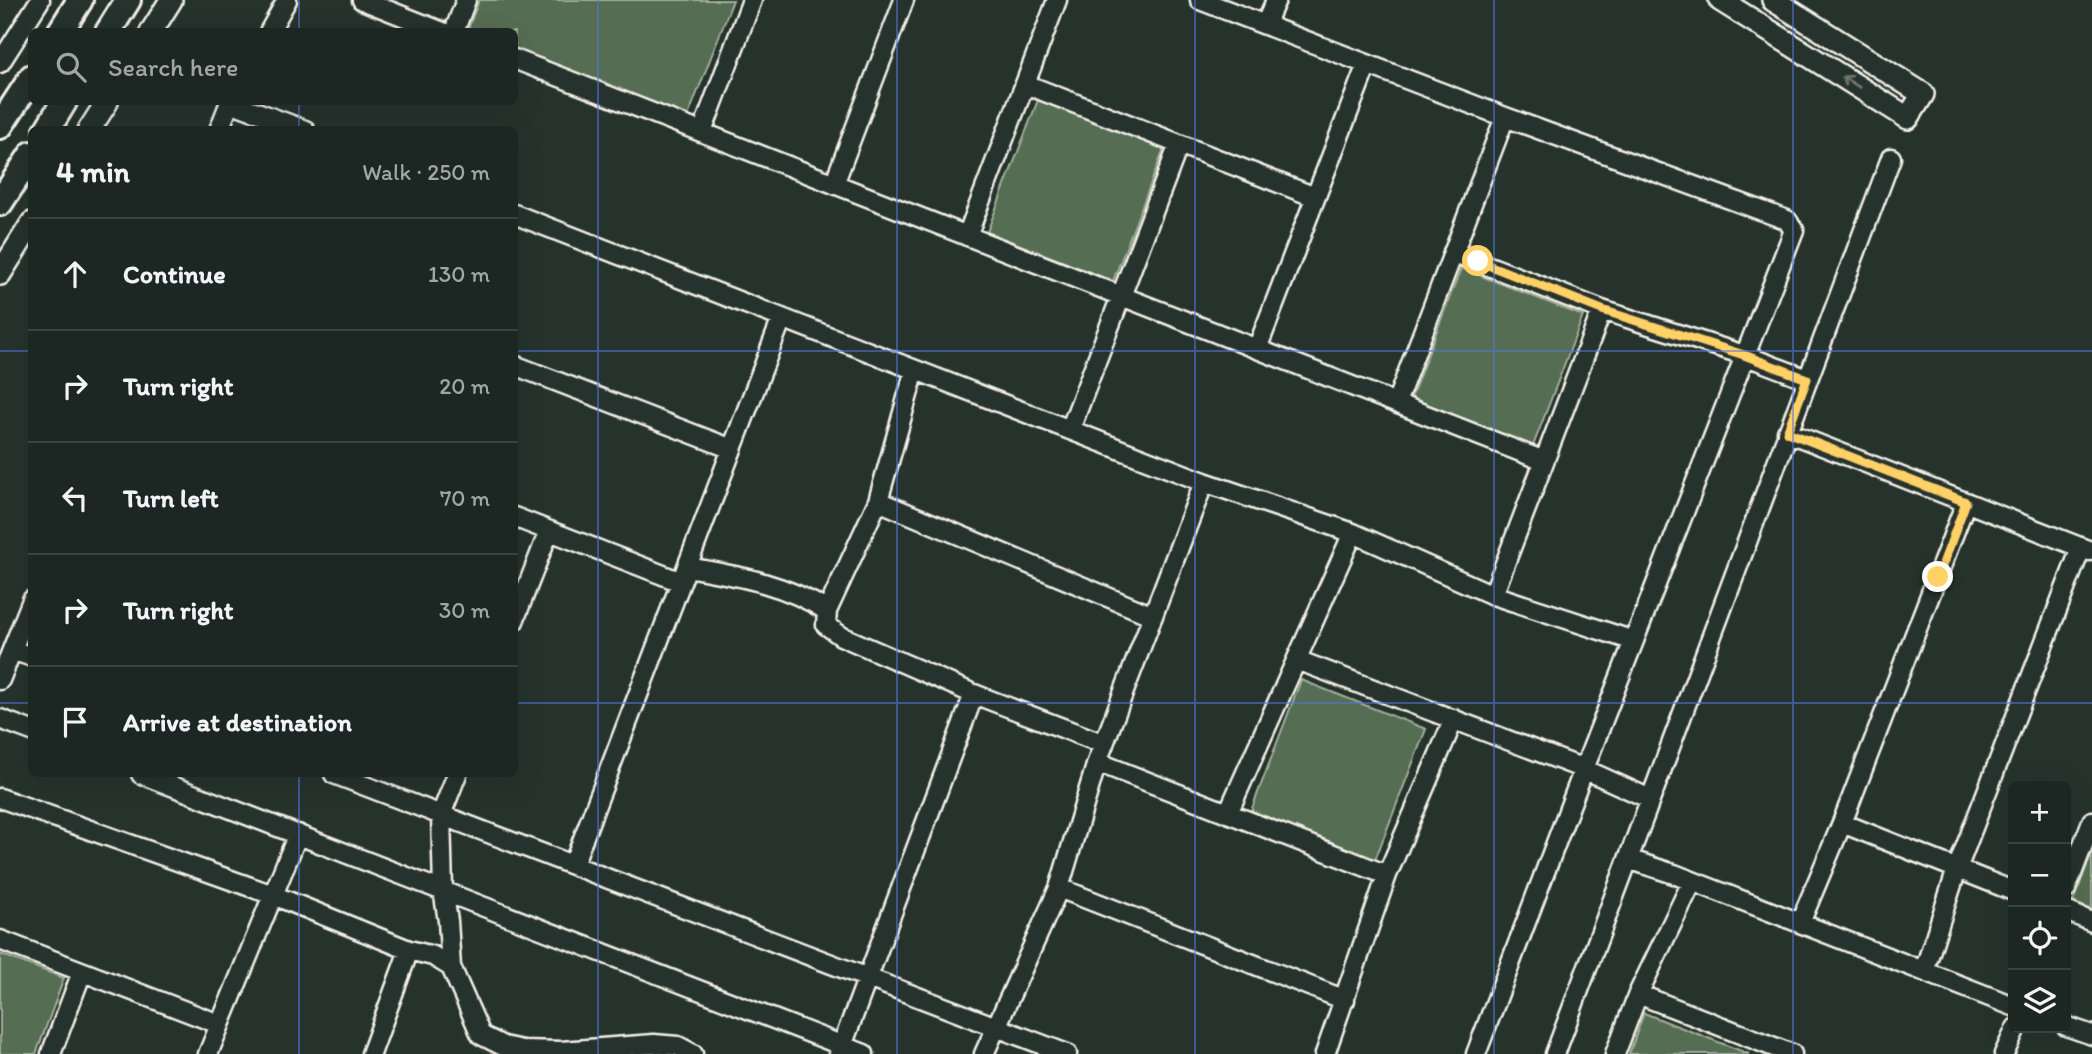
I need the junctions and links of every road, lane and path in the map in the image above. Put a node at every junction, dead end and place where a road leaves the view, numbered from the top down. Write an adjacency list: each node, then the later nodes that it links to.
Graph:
1 (40, 0): 23 (street)
2 (80, 0): 16 (main road)
3 (128, 0): 17 (main road)
4 (171, 0): 18 (street)
5 (286, 0): 19 (street)
6 (362, 0): 20 (street)
7 (466, 0): 21 (street)
8 (752, 0): 37 (street)
9 (904, 0): 41 (street)
10 (1057, 0): 26 (street)
11 (1200, 0): 15 (street)
12 (1276, 0): 15 (street)
13 (1720, 0): 14 (street, one-way to 13)
14 (1773, 0)
15 (1265, 25): 24 (street)
16 (62, 28)
17 (110, 28)
18 (154, 28)
19 (271, 28)
20 (433, 28)
21 (456, 28)
22 (518, 61): 37 (street)
23 (0, 63)
24 (1367, 64): 31 (street); 42 (street)
25 (28, 82): 32 (main road)
26 (1025, 84): 38 (street); 46 (street)
27 (62, 105): 33 (main road)
28 (105, 105): 34 (street)
29 (229, 105): 35 (street)
30 (238, 105): 36 (street)
31 (1505, 117): 47 (street); 53 (street)
32 (0, 126)
33 (49, 126)
34 (92, 126)
35 (221, 126)
36 (294, 126)
37 (702, 132): 41 (street)
38 (1180, 144): 42 (street); 49 (street)
39 (1891, 158): 56 (street)
40 (28, 159): 43 (main road)
41 (834, 184): 46 (street)
42 (1315, 197): 52 (street)
43 (0, 204)
44 (518, 216): 51 (street)
45 (28, 229): 48 (street)
46 (967, 236): 49 (street)
47 (1453, 252): 50 (street); 57 (street)
48 (0, 274)
49 (1121, 296): 52 (street); 58 (street)
50 (1602, 310): 53 (street); 61 (street)
51 (782, 318): 55 (street); 60 (street)
52 (1257, 349): 57 (street)
53 (1744, 355): 56 (street); 75 (street)
54 (518, 367): 60 (street)
55 (915, 370): 58 (street); 63 (street)
56 (1807, 379): 59 (street)
57 (1396, 403): 61 (street)
58 (1070, 430): 62 (street)
59 (1787, 432): 64 (street); 91 (street)
60 (732, 449): 69 (street)
61 (1544, 461): 70 (street)
62 (1204, 482): 67 (street); 74 (street)
63 (878, 501): 73 (street); 74 (street)
64 (1966, 502): 68 (street); 95 (street)
65 (518, 519): 66 (street)
66 (549, 531): 69 (street); 72 (street)
67 (1353, 533): 70 (street); 78 (street)
68 (2087, 550): 99 (street)
69 (684, 575): 73 (street); 98 (street)
70 (1493, 595): 75 (street)
71 (28, 610): 76 (street)
72 (518, 611)
73 (827, 611): 80 (street)
74 (1153, 616): 84 (street)
75 (1634, 641): 86 (street)
76 (12, 650): 77 (street); 79 (street)
77 (28, 656)
78 (1297, 660): 82 (street); 92 (street)
79 (0, 680)
80 (974, 694): 84 (street); 115 (street)
81 (0, 719): 83 (street)
82 (1454, 719): 86 (street); 100 (street)
83 (28, 730)
84 (1104, 744): 85 (street)
85 (1097, 762): 92 (street); 103 (street)
86 (1584, 769): 91 (street); 133 (street)
87 (149, 777): 96 (street)
88 (342, 777): 93 (street)
89 (456, 777): 93 (street)
90 (0, 798): 106 (street)
91 (1650, 799): 97 (street)
92 (1228, 813): 100 (street)
93 (441, 815): 98 (street); 105 (street)
94 (2092, 821): 101 (street)
95 (1842, 823): 99 (street); 109 (street)
96 (298, 834): 105 (street); 106 (street)
97 (1628, 859): 102 (street); 134 (street)
98 (573, 865): 115 (street)
99 (1958, 869): 104 (street); 113 (street)
100 (1387, 875): 117 (street)
101 (2071, 876)
102 (1692, 882): 109 (street); 116 (street)
103 (1059, 888): 117 (street); 120 (street)
104 (2008, 889)
105 (443, 890): 112 (street); 124 (street)
106 (273, 895): 111 (street); 119 (street)
107 (2071, 913): 108 (street)
108 (2092, 922)
109 (1800, 923): 113 (street)
110 (0, 940): 114 (street)
111 (409, 950): 112 (street); 127 (street)
112 (451, 967): 128 (street)
113 (1924, 971): 118 (street)
114 (82, 972): 119 (street); 125 (street)
115 (867, 978): 120 (street); 124 (street)
116 (1638, 994): 135 (street); 136 (street)
117 (1345, 1000): 132 (street)
118 (2008, 1004)
119 (219, 1024): 126 (street)
120 (995, 1027): 130 (street); 131 (street)
121 (2071, 1028): 123 (street)
122 (2014, 1033): 137 (street)
123 (2092, 1035)
124 (840, 1050): 129 (street)
125 (51, 1054)
126 (208, 1054)
127 (371, 1054)
128 (693, 1054)
129 (864, 1054)
130 (984, 1054)
131 (1067, 1054)
132 (1325, 1054)
133 (1476, 1054)
134 (1555, 1054)
135 (1615, 1054)
136 (1792, 1054)
137 (2004, 1054)

